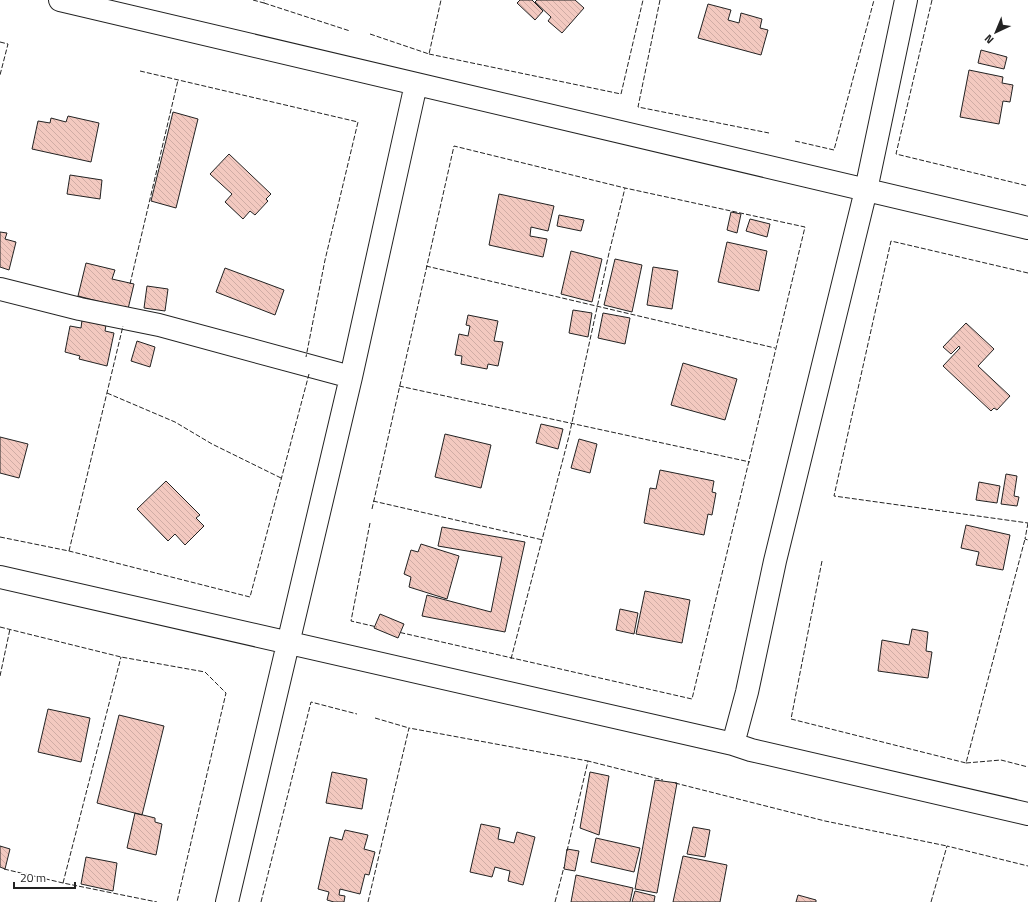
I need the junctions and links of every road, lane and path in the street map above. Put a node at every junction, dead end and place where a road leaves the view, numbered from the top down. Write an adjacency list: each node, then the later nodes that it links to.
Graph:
1 (60, 0): 3 (street)
2 (906, 0): 4 (street)
3 (416, 84): 4 (street); 7 (street)
4 (866, 190): 5 (street); 10 (street)
5 (1028, 228)
6 (0, 289): 7 (street)
7 (351, 377): 9 (street)
8 (0, 577): 9 (street)
9 (288, 643): 10 (street); 12 (street)
10 (733, 744): 11 (street)
11 (1028, 814)
12 (227, 902)

